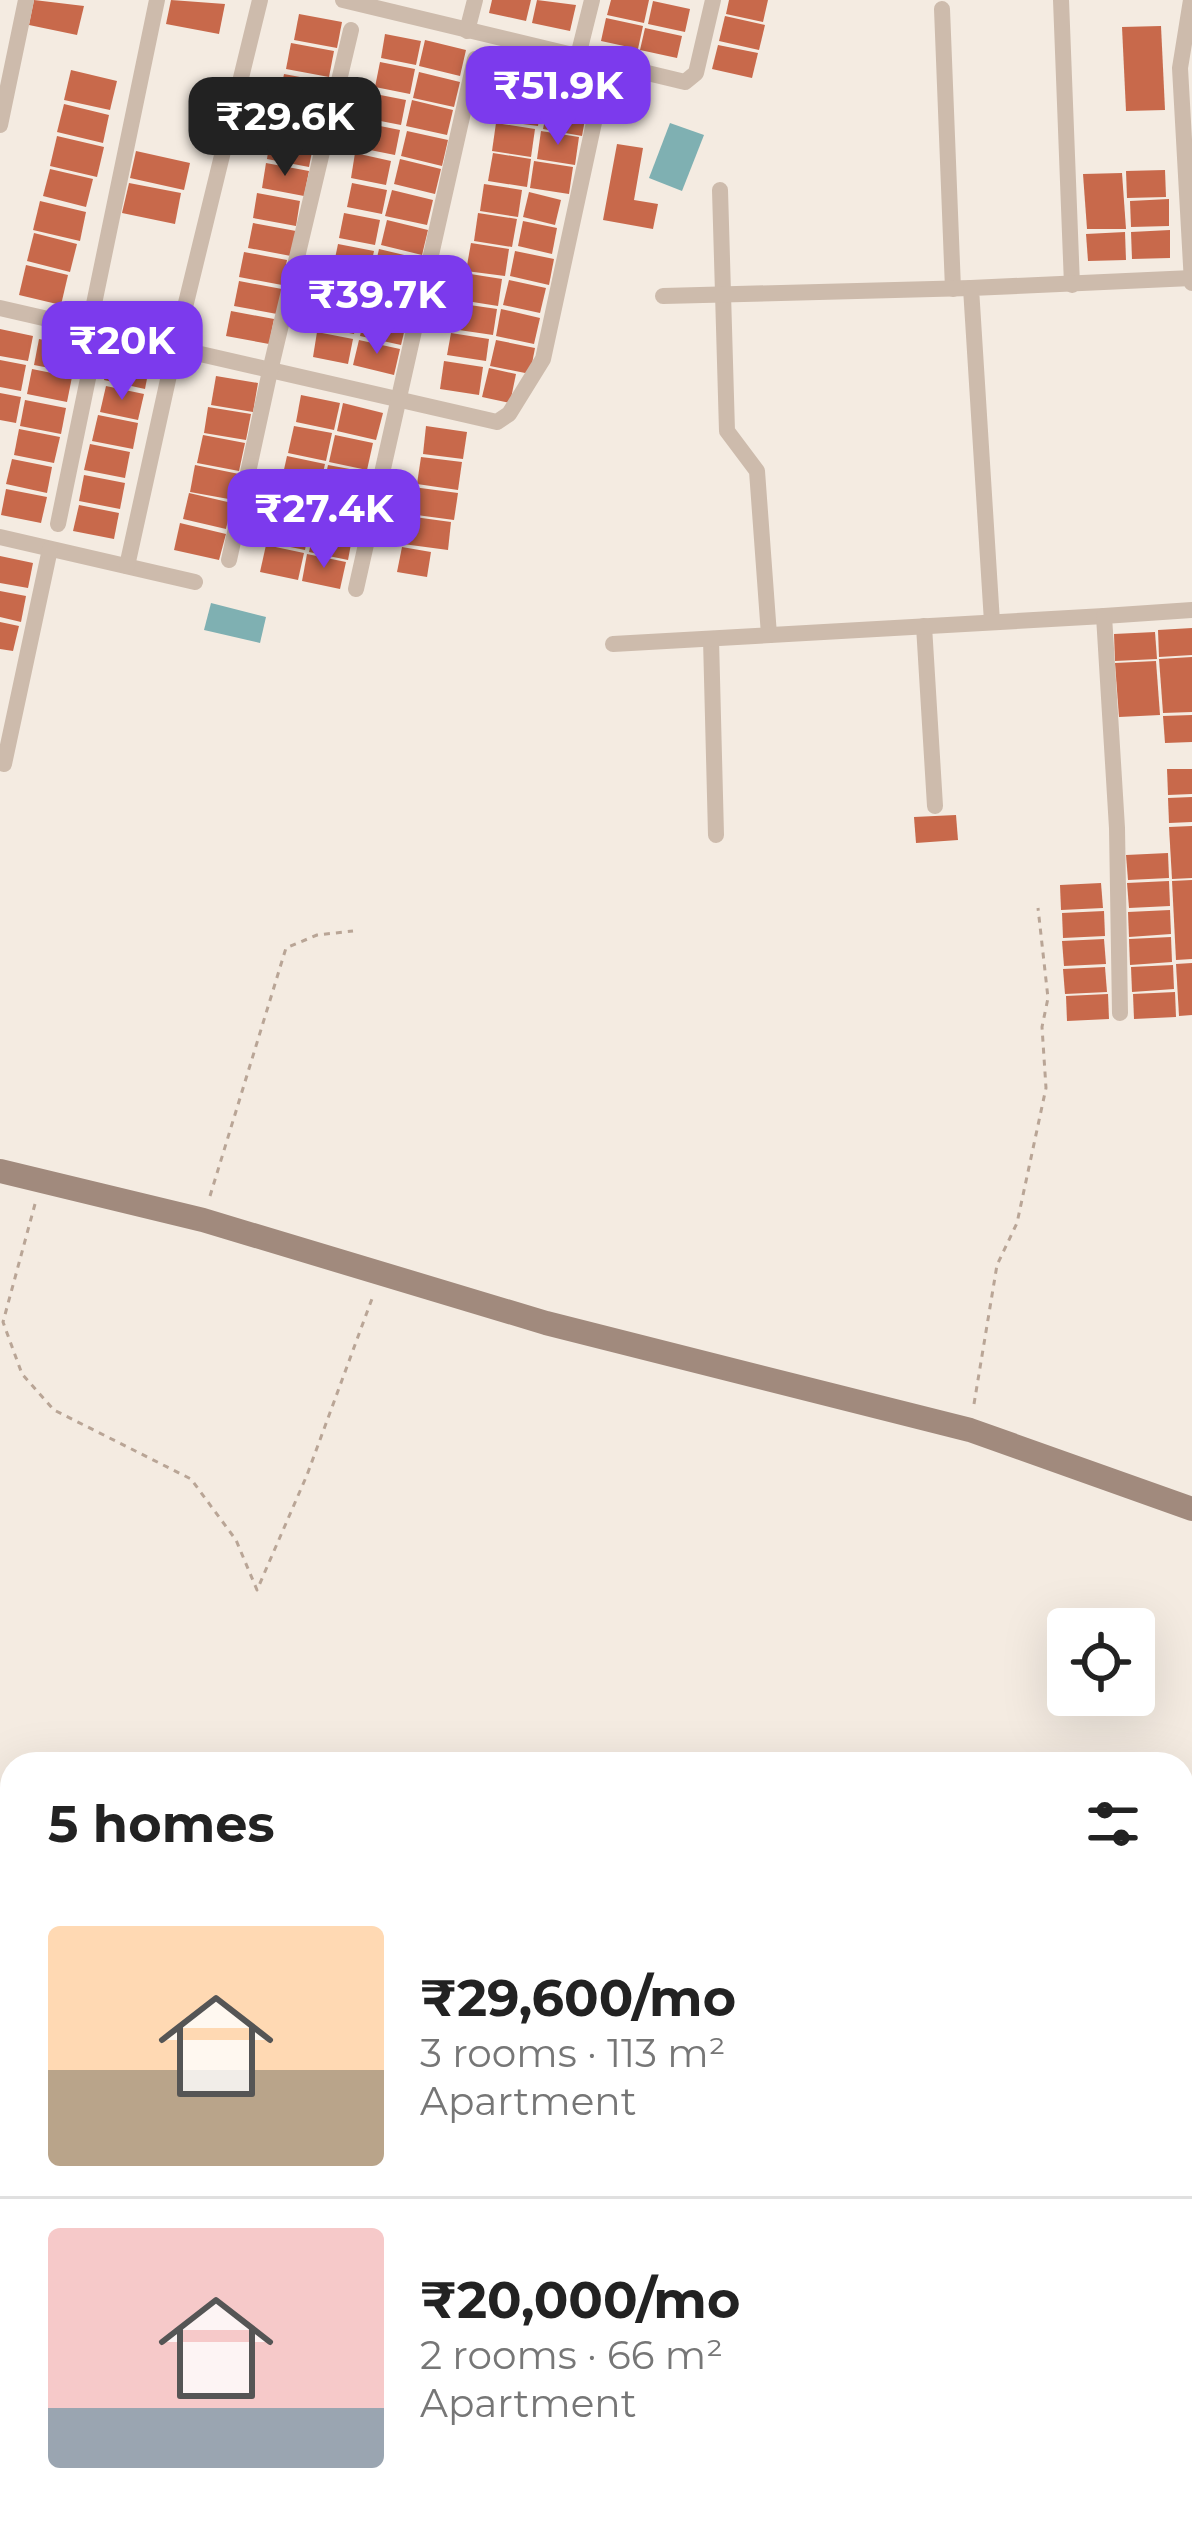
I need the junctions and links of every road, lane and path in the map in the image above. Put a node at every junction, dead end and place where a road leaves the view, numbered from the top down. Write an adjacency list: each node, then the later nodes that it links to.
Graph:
1 (26, 0): 16 (street)
2 (157, 0): 24 (street)
3 (260, 0): 25 (street)
4 (345, 0): 12 (street)
5 (475, 0): 12 (street)
6 (592, 0): 13 (street)
7 (713, 0): 13 (street)
8 (1061, 0): 19 (street)
9 (1191, 0): 18 (street)
10 (942, 9): 20 (street)
11 (351, 30): 26 (street)
12 (467, 31): 13 (street)
13 (578, 56)
14 (475, 59): 27 (street)
15 (602, 90): 27 (street)
16 (0, 125)
17 (720, 190): 21 (street)
18 (1192, 280): 19 (street)
19 (1072, 284): 20 (street)
20 (962, 289): 21 (street); 37 (street)
21 (722, 295): 22 (street); 39 (street)
22 (663, 296)
23 (0, 308): 24 (street)
24 (93, 329): 25 (street); 28 (street)
25 (175, 348): 26 (street); 32 (street)
26 (270, 370): 27 (street); 31 (street)
27 (396, 399): 34 (street)
28 (58, 524)
29 (0, 537): 30 (street)
30 (50, 549): 32 (street); 42 (street)
31 (229, 560)
32 (127, 566): 33 (street)
33 (195, 582)
34 (356, 589)
35 (1192, 610): 36 (street)
36 (1104, 616): 37 (street); 47 (street)
37 (992, 622): 38 (street)
38 (923, 626): 39 (street); 43 (street)
39 (769, 635): 40 (street)
40 (711, 639): 41 (street); 44 (street)
41 (613, 644)
42 (4, 764)
43 (935, 806)
44 (716, 835)
45 (1038, 908): 52 (path)
46 (352, 931): 50 (path)
47 (1120, 1013)
48 (0, 1171): 49 (street)
49 (40, 1181): 50 (street); 51 (path)
50 (203, 1220): 51 (street)
51 (382, 1271): 52 (street)
52 (970, 1430): 53 (street)
53 (1192, 1509)

